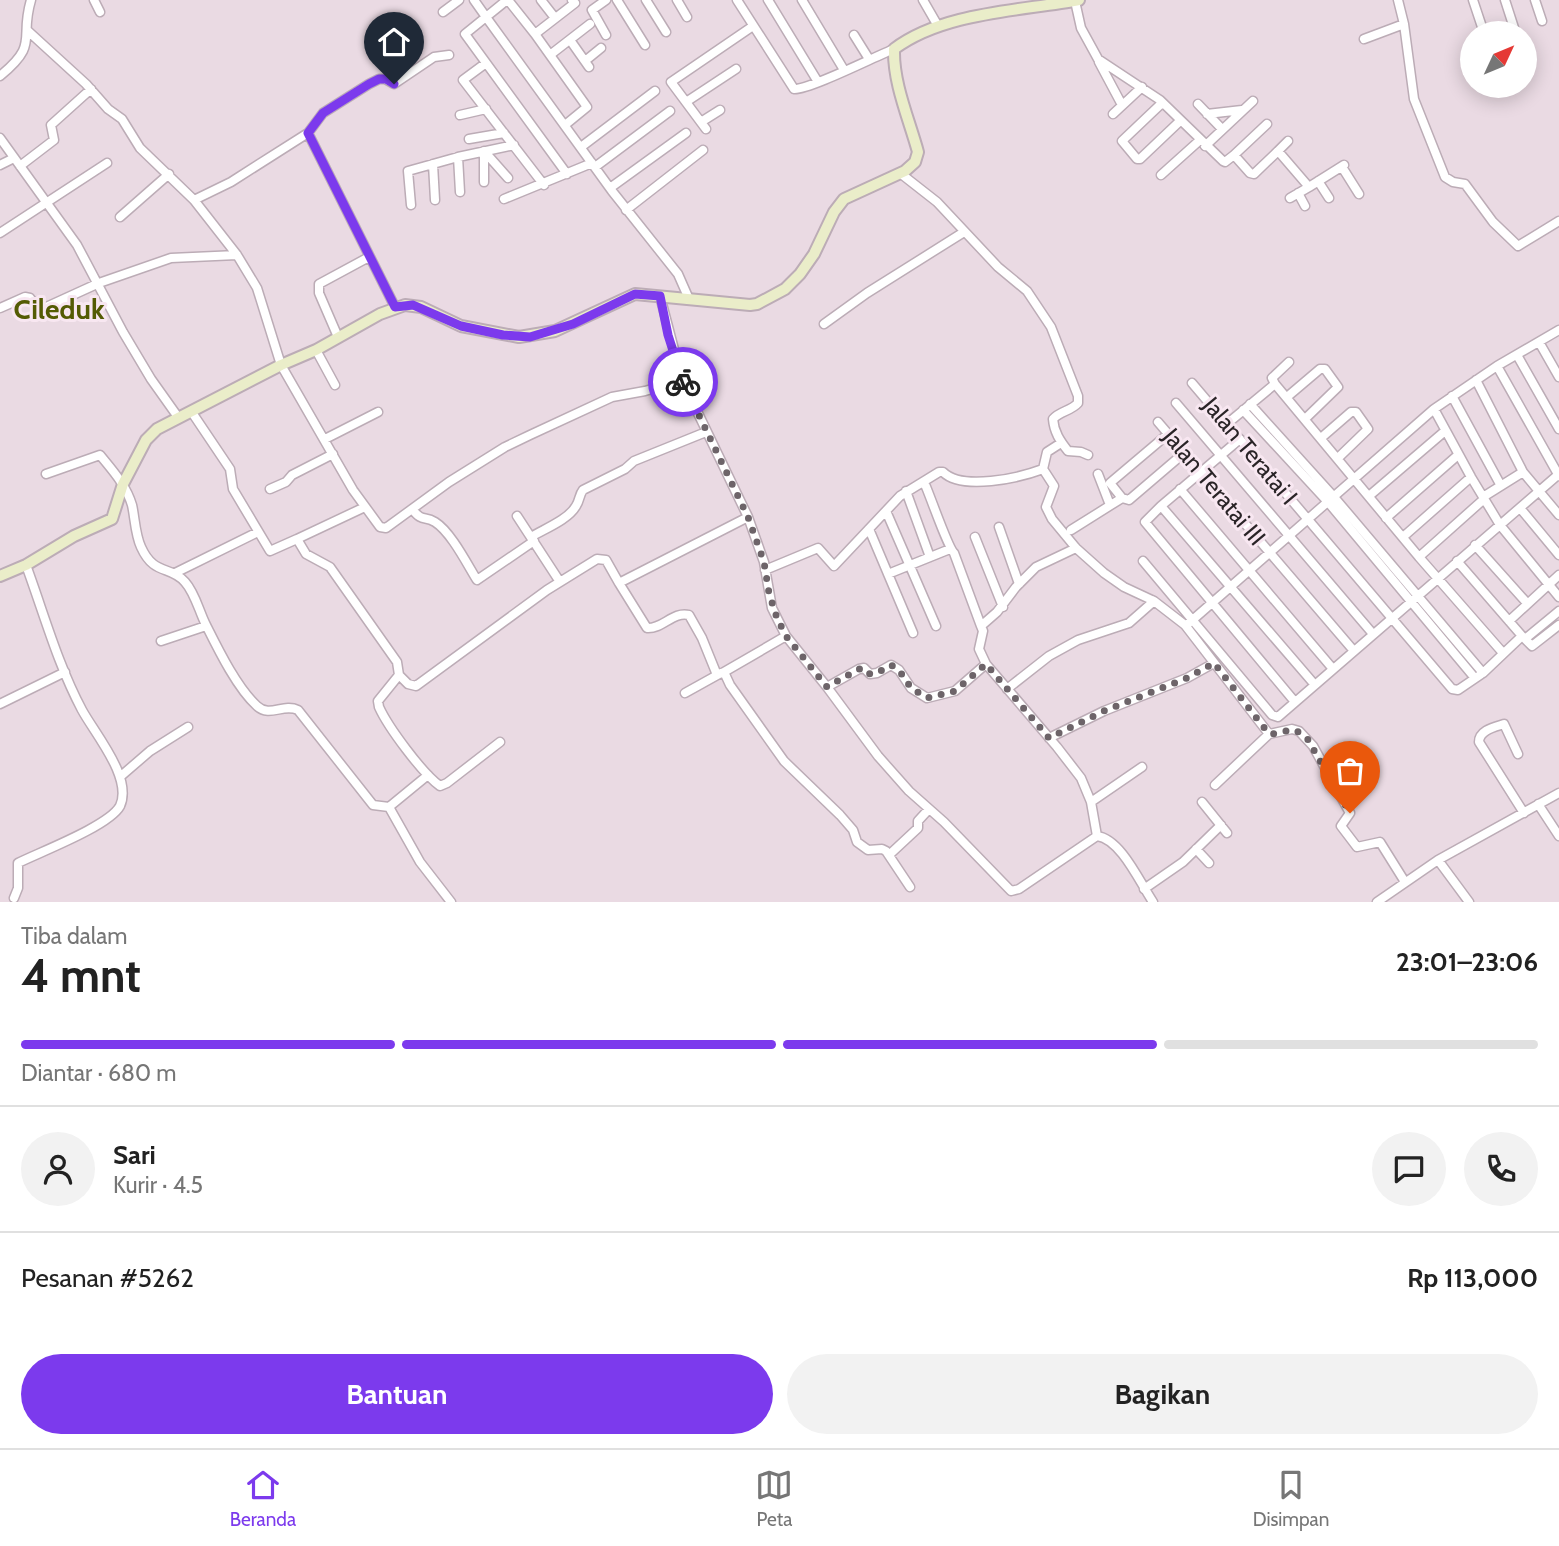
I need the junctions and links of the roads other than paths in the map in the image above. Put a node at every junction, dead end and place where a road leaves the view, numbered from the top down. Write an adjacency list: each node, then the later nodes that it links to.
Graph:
1 (32, 0): 33 (street)
2 (94, 0): 21 (street)
3 (459, 0): 22 (street)
4 (474, 0): 23 (street)
5 (508, 0): 23 (street); 35 (street)
6 (541, 0): 25 (street)
7 (572, 0): 25 (street)
8 (617, 0): 40 (street)
9 (646, 0): 34 (street)
10 (677, 0): 24 (street)
11 (737, 0): 31 (street)
12 (768, 0): 51 (street)
13 (802, 0): 49 (street)
14 (923, 0): 32 (street)
15 (1077, 0): 32 (street); 46 (street)
16 (1398, 0): 30 (street)
17 (1473, 0): 26 (street)
18 (1505, 0): 27 (street)
19 (1535, 0): 28 (street)
20 (603, 1): 36 (street)
21 (100, 12)
22 (443, 12)
23 (486, 17): 47 (street); 69 (street)
24 (687, 17)
25 (555, 18): 35 (street)
26 (1480, 21)
27 (1512, 21)
28 (1542, 21)
29 (590, 24): 39 (street)
30 (1404, 24): 38 (street); 114 (street)
31 (753, 26): 51 (street); 56 (street)
32 (938, 26): 42 (street)
33 (28, 31): 50 (street); 53 (street)
34 (666, 32)
35 (535, 34): 44 (street)
36 (606, 35)
37 (854, 36): 45 (street)
38 (1364, 39)
39 (570, 40): 41 (street); 44 (street)
40 (645, 45)
41 (601, 48)
42 (894, 49): 45 (street); 93 (street)
43 (450, 55): 72 (street)
44 (550, 55): 69 (street)
45 (869, 59): 49 (street)
46 (1098, 59): 52 (street); 59 (street)
47 (486, 64): 60 (street); 95 (street)
48 (736, 69): 56 (street)
49 (844, 70): 51 (street)
50 (0, 76)
51 (818, 82)
52 (1142, 87): 57 (street); 59 (street)
53 (91, 89): 91 (street); 94 (street)
54 (655, 90): 79 (street)
55 (1253, 101): 62 (street)
56 (686, 102): 61 (street)
57 (1163, 103): 67 (street); 67 (street)
58 (1198, 104): 66 (street)
59 (1122, 105): 65 (street)
60 (486, 109): 64 (street); 73 (street)
61 (720, 110)
62 (1242, 110): 66 (street); 70 (street)
63 (670, 111): 90 (street)
64 (460, 114)
65 (1113, 114)
66 (1207, 114): 70 (street)
67 (1180, 121): 77 (street)
68 (1267, 124): 83 (street)
69 (565, 125): 79 (street)
70 (1222, 129): 77 (street)
71 (686, 132): 102 (street)
72 (308, 133): 107 (street); 118 (street)
73 (505, 133): 75 (street); 78 (street)
74 (0, 138): 85 (street)
75 (469, 139)
76 (1288, 141): 82 (street)
77 (1202, 143): 83 (street); 96 (street)
78 (514, 145): 81 (street); 100 (street)
79 (580, 146): 90 (street)
80 (703, 150): 112 (street)
81 (484, 151): 84 (street); 89 (street); 92 (street)
82 (1278, 151): 83 (street); 101 (street)
83 (1234, 155)
84 (458, 157): 88 (street); 103 (street)
85 (14, 158): 87 (street); 91 (street)
86 (107, 163): 109 (street)
87 (0, 164)
88 (433, 164): 108 (street); 110 (street)
89 (496, 165): 92 (street); 97 (street)
90 (593, 165): 95 (street); 102 (street)
91 (20, 166): 109 (street)
92 (484, 168): 99 (street)
93 (900, 173): 115 (street); 121 (street)
94 (169, 174): 107 (street); 113 (street)
95 (567, 174): 100 (street)
96 (1161, 175)
97 (508, 178)
98 (1318, 181): 101 (street); 104 (street); 105 (street)
99 (484, 182)
100 (544, 185): 106 (street)
101 (1309, 187): 111 (street)
102 (610, 188): 112 (street)
103 (460, 192)
104 (1359, 194)
105 (1329, 198)
106 (504, 199)
107 (194, 200): 117 (street)
108 (435, 200)
109 (46, 201): 116 (street); 119 (street)
110 (411, 205)
111 (1305, 206)
112 (626, 210): 121 (street)
113 (120, 216)
114 (1559, 221)
115 (964, 232): 124 (street); 157 (street)
116 (0, 233)
117 (237, 255): 119 (street); 131 (street)
118 (369, 257): 122 (street); 126 (street)
119 (99, 283): 123 (street); 146 (street)
120 (660, 296): 121 (street); 122 (street); 134 (street)
121 (689, 299)
122 (395, 307): 126 (street)
123 (0, 308)
124 (824, 324)
125 (1559, 330): 127 (street)
126 (338, 337): 128 (street)
127 (1539, 342): 129 (street); 133 (street)
128 (316, 350): 131 (street); 137 (street)
129 (1517, 355): 132 (street); 150 (street)
130 (1289, 362): 138 (street)
131 (281, 365): 144 (street); 155 (street)
132 (1497, 366): 135 (street); 169 (street)
133 (1559, 377)
134 (682, 380): 152 (street); 188 (street)
135 (1476, 380): 139 (street); 166 (street)
136 (1192, 383): 149 (street, Jalan Teratai I)
137 (335, 384)
138 (1275, 384): 140 (street); 142 (street)
139 (1452, 396): 143 (street); 174 (street)
140 (1287, 397): 147 (street); 147 (street)
141 (1176, 404): 161 (street)
142 (1246, 407): 149 (street); 183 (street)
143 (1434, 409): 151 (street); 170 (street)
144 (191, 411): 146 (street); 199 (street)
145 (378, 412): 155 (street)
146 (177, 417): 173 (street)
147 (1306, 418): 154 (street)
148 (1158, 422): 153 (street, Jalan Teratai III)
149 (1228, 424): 156 (street, Jalan Teratai I)
150 (1559, 429)
151 (1446, 431): 162 (street); 180 (street)
152 (706, 432): 192 (street); 204 (street)
153 (1168, 435): 159 (street, Jalan Teratai III); 175 (street)
154 (1321, 438): 163 (street); 163 (street)
155 (325, 439): 158 (street)
156 (1240, 439): 161 (street); 194 (street, Jalan Teratai I)
157 (1061, 443): 160 (street); 164 (street)
158 (333, 453): 176 (street); 186 (street)
159 (1184, 453): 165 (street, Jalan Teratai III); 181 (street)
160 (1088, 455)
161 (1221, 455): 165 (street); 200 (street)
162 (1458, 455): 171 (street); 193 (street)
163 (1338, 458): 170 (street)
164 (1043, 469): 172 (street); 206 (street)
165 (1201, 472): 177 (street); 208 (street, Jalan Teratai III)
166 (1523, 472): 174 (street); 179 (street)
167 (46, 474): 173 (street)
168 (1098, 474): 175 (street)
169 (1559, 475): 179 (street)
170 (1354, 478): 180 (street); 183 (street)
171 (1471, 478): 182 (street); 202 (street)
172 (924, 482): 178 (street); 207 (street)
173 (123, 484): 214 (street); 218 (street)
174 (1500, 484): 182 (street)
175 (1106, 485): 181 (street); 184 (street)
176 (270, 489)
177 (1180, 489): 185 (street); 217 (street)
178 (906, 491): 189 (street); 210 (street)
179 (1539, 492): 187 (street); 190 (street)
180 (1370, 496): 193 (street)
181 (1122, 498): 184 (street)
182 (1483, 498): 195 (street); 211 (street)
183 (1331, 499): 194 (street); 229 (street)
184 (1110, 505): 198 (street)
185 (1161, 506): 227 (street); 231 (street)
186 (365, 507): 188 (street); 203 (street)
187 (1520, 508): 195 (street); 209 (street)
188 (412, 509): 204 (street)
189 (886, 511): 197 (street); 215 (street)
190 (1559, 515)
191 (517, 516): 204 (street)
192 (748, 517): 216 (street); 224 (street)
193 (1387, 517): 202 (street)
194 (1307, 519): 200 (street); 235 (street, Jalan Teratai I)
195 (1500, 525): 205 (street); 226 (street)
196 (999, 527): 225 (street)
197 (869, 529): 216 (street); 219 (street)
198 (1071, 530)
199 (258, 532): 203 (street); 218 (street)
200 (1288, 536): 208 (street); 244 (street)
201 (975, 537): 233 (street)
202 (1403, 537): 211 (street)
203 (297, 539): 256 (street)
204 (533, 539): 223 (street)
205 (1475, 545): 213 (street); 232 (street)
206 (1076, 548): 225 (street); 230 (street)
207 (950, 550): 210 (street); 241 (street)
208 (1269, 552): 217 (street); 248 (street, Jalan Teratai III)
209 (1559, 555)
210 (930, 557): 215 (street)
211 (1419, 557): 222 (street)
212 (1143, 561): 236 (street)
213 (1457, 561): 222 (street); 237 (street)
214 (26, 565): 221 (street); 253 (street)
215 (910, 565): 219 (street); 240 (street)
216 (765, 570): 245 (street)
217 (1250, 570): 227 (street); 252 (street)
218 (175, 573): 239 (street)
219 (888, 574): 243 (street)
220 (1559, 575): 226 (street)
221 (0, 576)
222 (1437, 578): 229 (street); 249 (street)
223 (560, 582): 224 (street); 256 (street)
224 (619, 583): 255 (street)
225 (1019, 584): 233 (street)
226 (1549, 585): 228 (street); 232 (street)
227 (1230, 587): 231 (street); 258 (street)
228 (1559, 597)
229 (1414, 598): 235 (street); 254 (street); 257 (street)
230 (1154, 601): 238 (street); 260 (street)
231 (1212, 603): 236 (street); 262 (street)
232 (1527, 603): 237 (street)
233 (1003, 607): 241 (street)
234 (1559, 611): 246 (street)
235 (1393, 617): 244 (street); 257 (street, Jalan Teratai I)
236 (1193, 619): 238 (street); 262 (street)
237 (1509, 621): 246 (street)
238 (1185, 625): 250 (street)
239 (206, 626): 247 (street); 277 (street)
240 (936, 626)
241 (981, 626): 251 (street)
242 (1557, 630): 246 (street)
243 (913, 633)
244 (1373, 634): 248 (street)
245 (786, 636): 255 (street); 259 (street)
246 (1526, 640): 249 (street)
247 (161, 641)
248 (1354, 651): 252 (street)
249 (1503, 653): 254 (street)
250 (1214, 663): 265 (street); 266 (street)
251 (986, 664): 259 (street); 260 (street)
252 (1333, 669): 258 (street)
253 (65, 672): 263 (street); 271 (street)
254 (1483, 673): 257 (street)
255 (720, 674): 261 (street); 285 (street)
256 (399, 675): 270 (street)
257 (1474, 677)
258 (1315, 685): 262 (street)
259 (827, 687): 278 (street)
260 (1007, 690): 266 (street)
261 (685, 693)
262 (1295, 702)
263 (0, 704)
264 (188, 727): 271 (street)
265 (1269, 734): 272 (street); 288 (street)
266 (1049, 738): 274 (street)
267 (500, 743): 270 (street)
268 (1518, 754): 279 (street)
269 (1142, 767): 274 (street)
270 (428, 775): 277 (street)
271 (121, 776): 291 (street)
272 (1215, 785)
273 (1559, 793): 276 (street)
274 (1091, 802): 282 (street)
275 (1202, 802): 280 (street)
276 (1538, 804): 279 (street); 283 (street)
277 (389, 807): 292 (street)
278 (929, 809): 282 (street); 285 (street)
279 (1524, 813): 286 (street)
280 (1221, 825): 281 (street); 284 (street)
281 (1227, 833)
282 (1097, 836): 290 (street)
283 (1559, 836)
284 (1196, 849): 287 (street); 290 (street)
285 (889, 855): 289 (street)
286 (1438, 860): 288 (street); 295 (street)
287 (1209, 863)
288 (1405, 882): 294 (street)
289 (910, 887)
290 (1144, 889): 293 (street)
291 (14, 898)
292 (451, 902)
293 (1153, 902)
294 (1377, 902)
295 (1469, 902)

